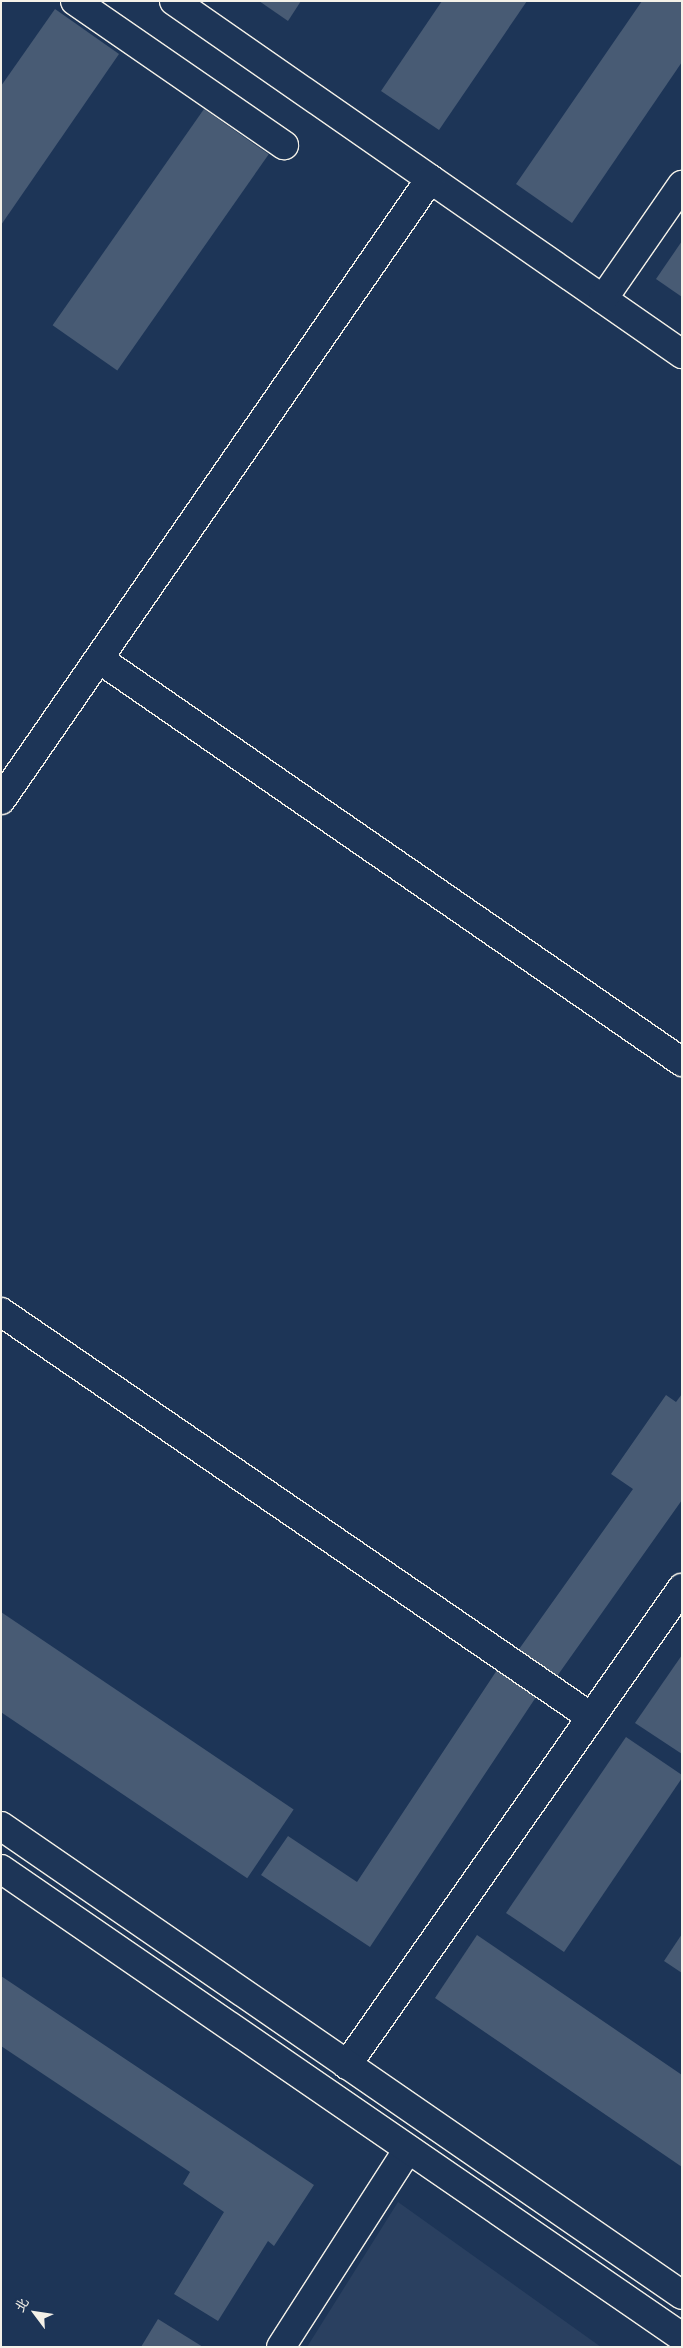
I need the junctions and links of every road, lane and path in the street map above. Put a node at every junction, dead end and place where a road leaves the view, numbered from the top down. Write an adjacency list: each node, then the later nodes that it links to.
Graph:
1 (76, 1): 3 (street)
2 (174, 1): 4 (street)
3 (284, 145)
4 (430, 179): 6 (street); 8 (street)
5 (682, 185): 6 (street)
6 (603, 299): 7 (street)
7 (682, 354)
8 (98, 659): 9 (street); 10 (street)
9 (1, 800)
10 (682, 1062)
11 (1, 1312): 13 (street)
12 (682, 1588): 13 (street)
13 (591, 1717): 16 (street)
14 (1, 1826): 16 (street)
15 (1, 1869): 17 (street)
16 (348, 2065): 18 (street)
17 (408, 2149): 19 (street); 20 (street)
18 (682, 2295)
19 (682, 2336)
20 (281, 2347)

